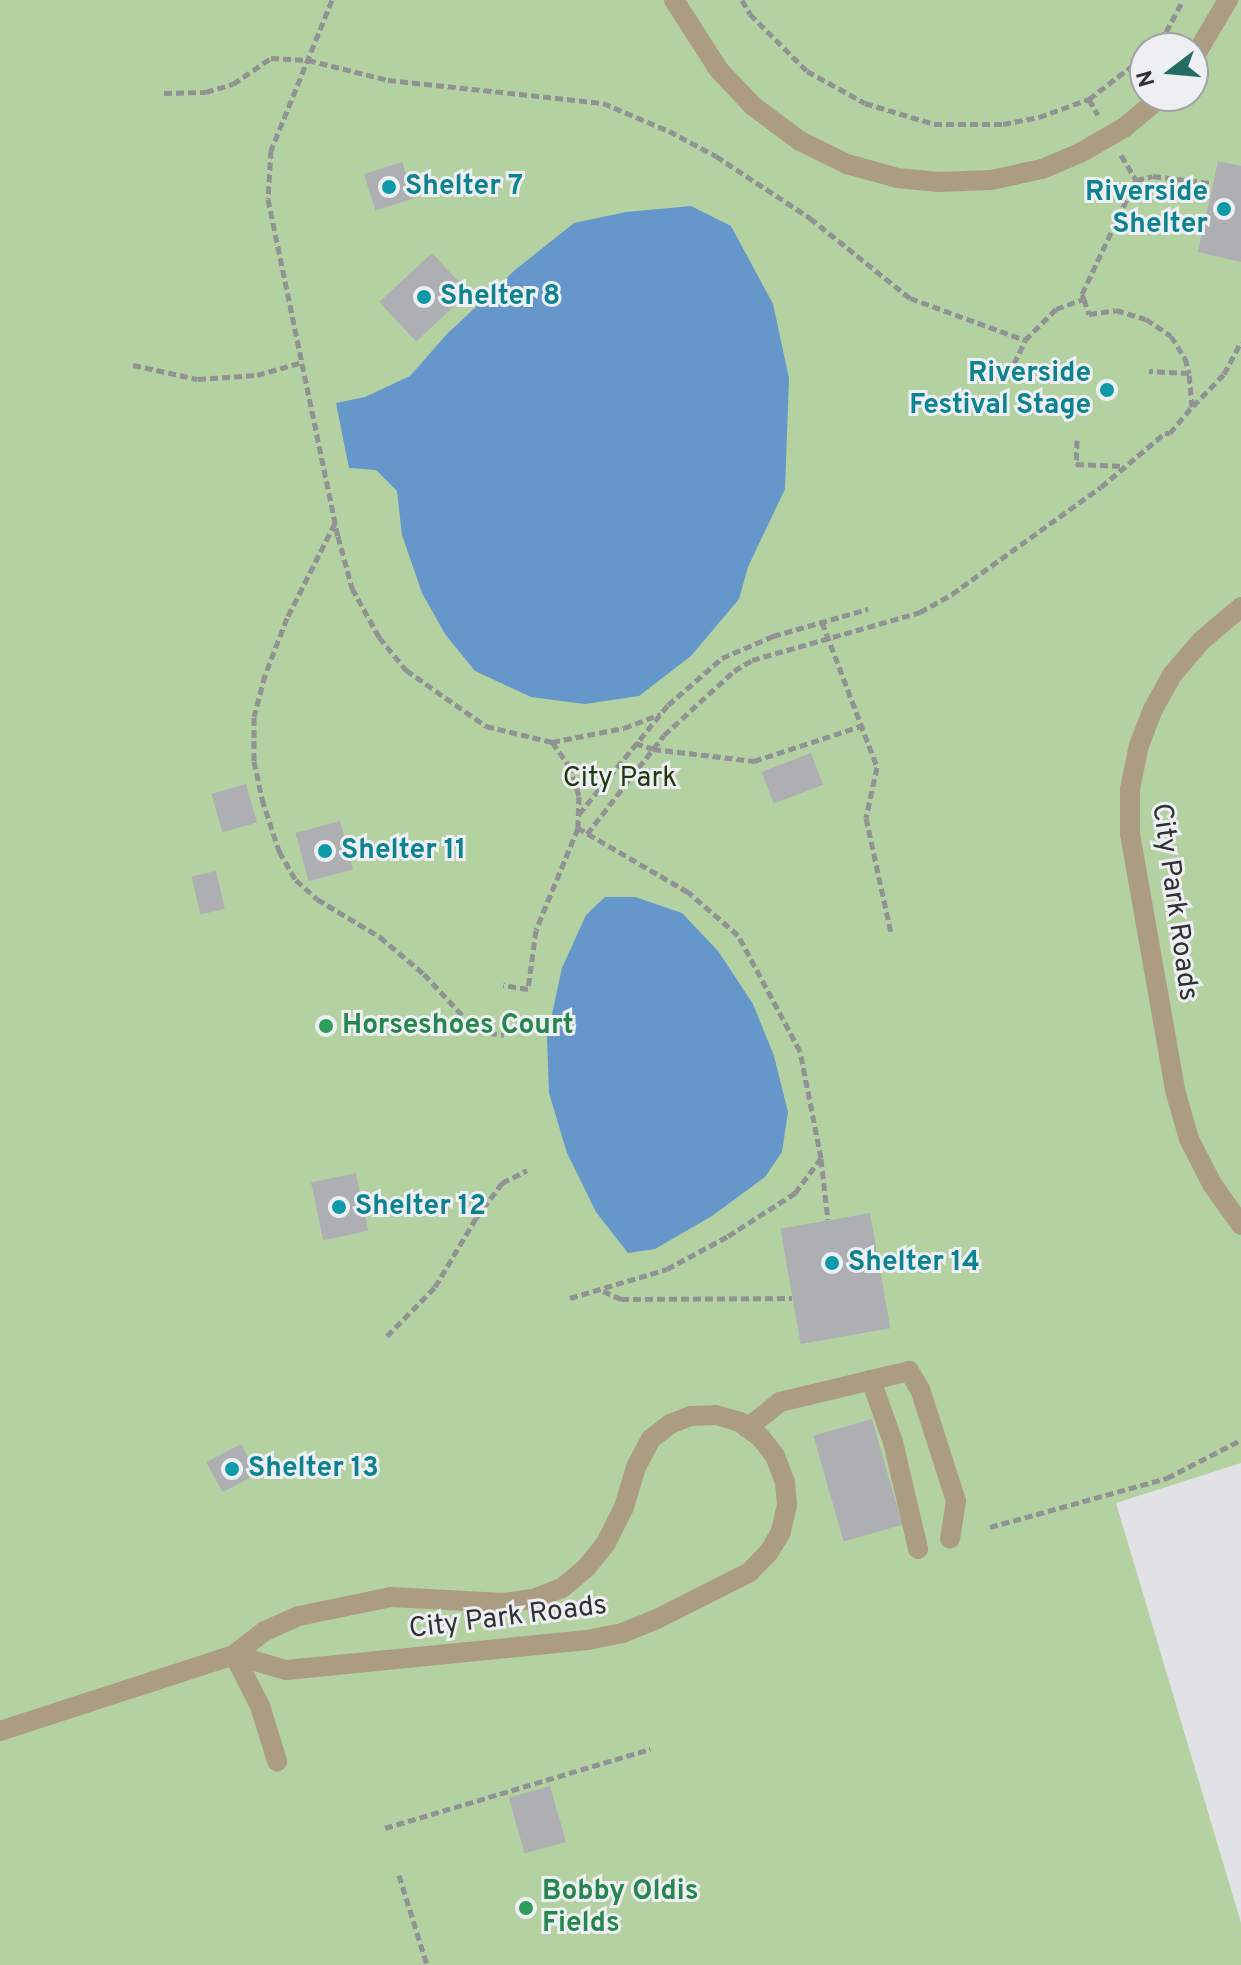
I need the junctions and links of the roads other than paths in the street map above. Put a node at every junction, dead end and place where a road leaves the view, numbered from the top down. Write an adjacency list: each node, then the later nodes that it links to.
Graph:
1 (674, 0): 4 (lane)
2 (1228, 0): 3 (lane)
3 (1209, 32)
4 (1143, 112)
5 (1241, 607): 6 (lane, City Park Roads)
6 (1241, 1225)
7 (871, 1380): 8 (lane); 9 (lane); 10 (lane)
8 (747, 1428): 11 (lane, City Park Roads); 11 (lane, City Park Roads)
9 (950, 1539)
10 (918, 1549)
11 (234, 1655): 12 (lane, City Park Roads); 13 (lane)
12 (0, 1731)
13 (277, 1761)

